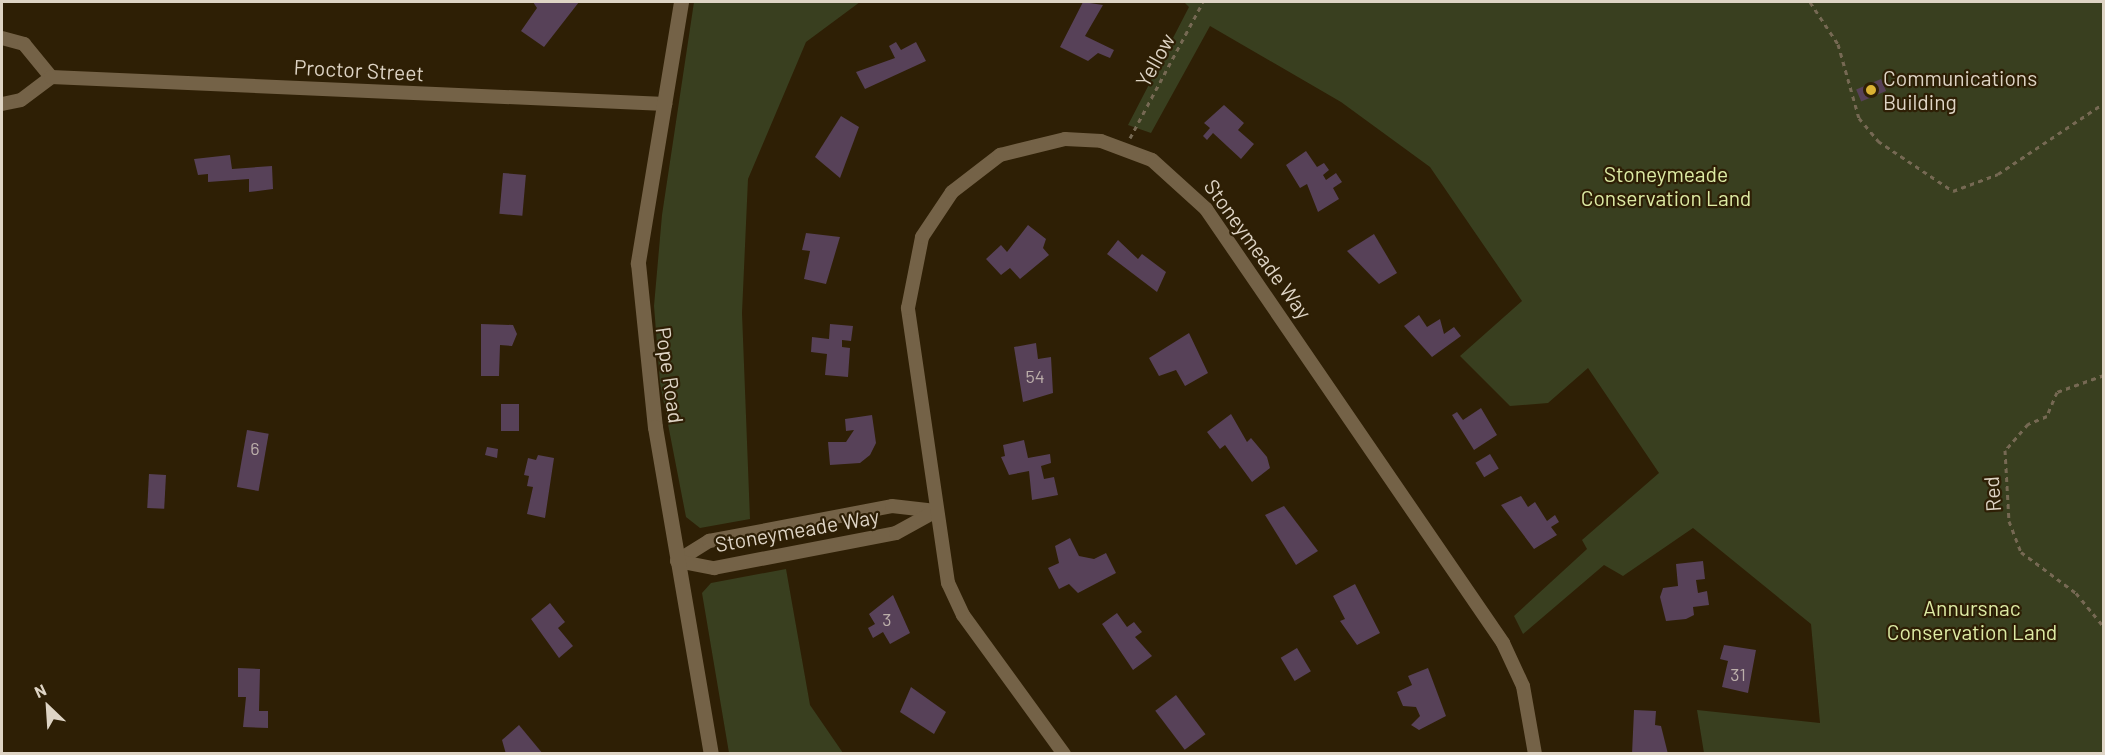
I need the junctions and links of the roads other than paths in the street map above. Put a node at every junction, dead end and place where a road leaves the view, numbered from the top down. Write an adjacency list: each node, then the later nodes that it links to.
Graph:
1 (681, 2): 5 (street, Pope Road)
2 (2, 38): 3 (street)
3 (51, 77): 4 (street); 5 (street, Proctor Street)
4 (2, 104)
5 (665, 104): 7 (street, Pope Road)
6 (936, 511): 7 (street, Stoneymeade Way); 7 (street, Stoneymeade Way); 9 (street, Stoneymeade Way); 10 (street, Stoneymeade Way)
7 (677, 561): 8 (street, Pope Road)
8 (711, 753)
9 (1064, 753)
10 (1535, 753)

